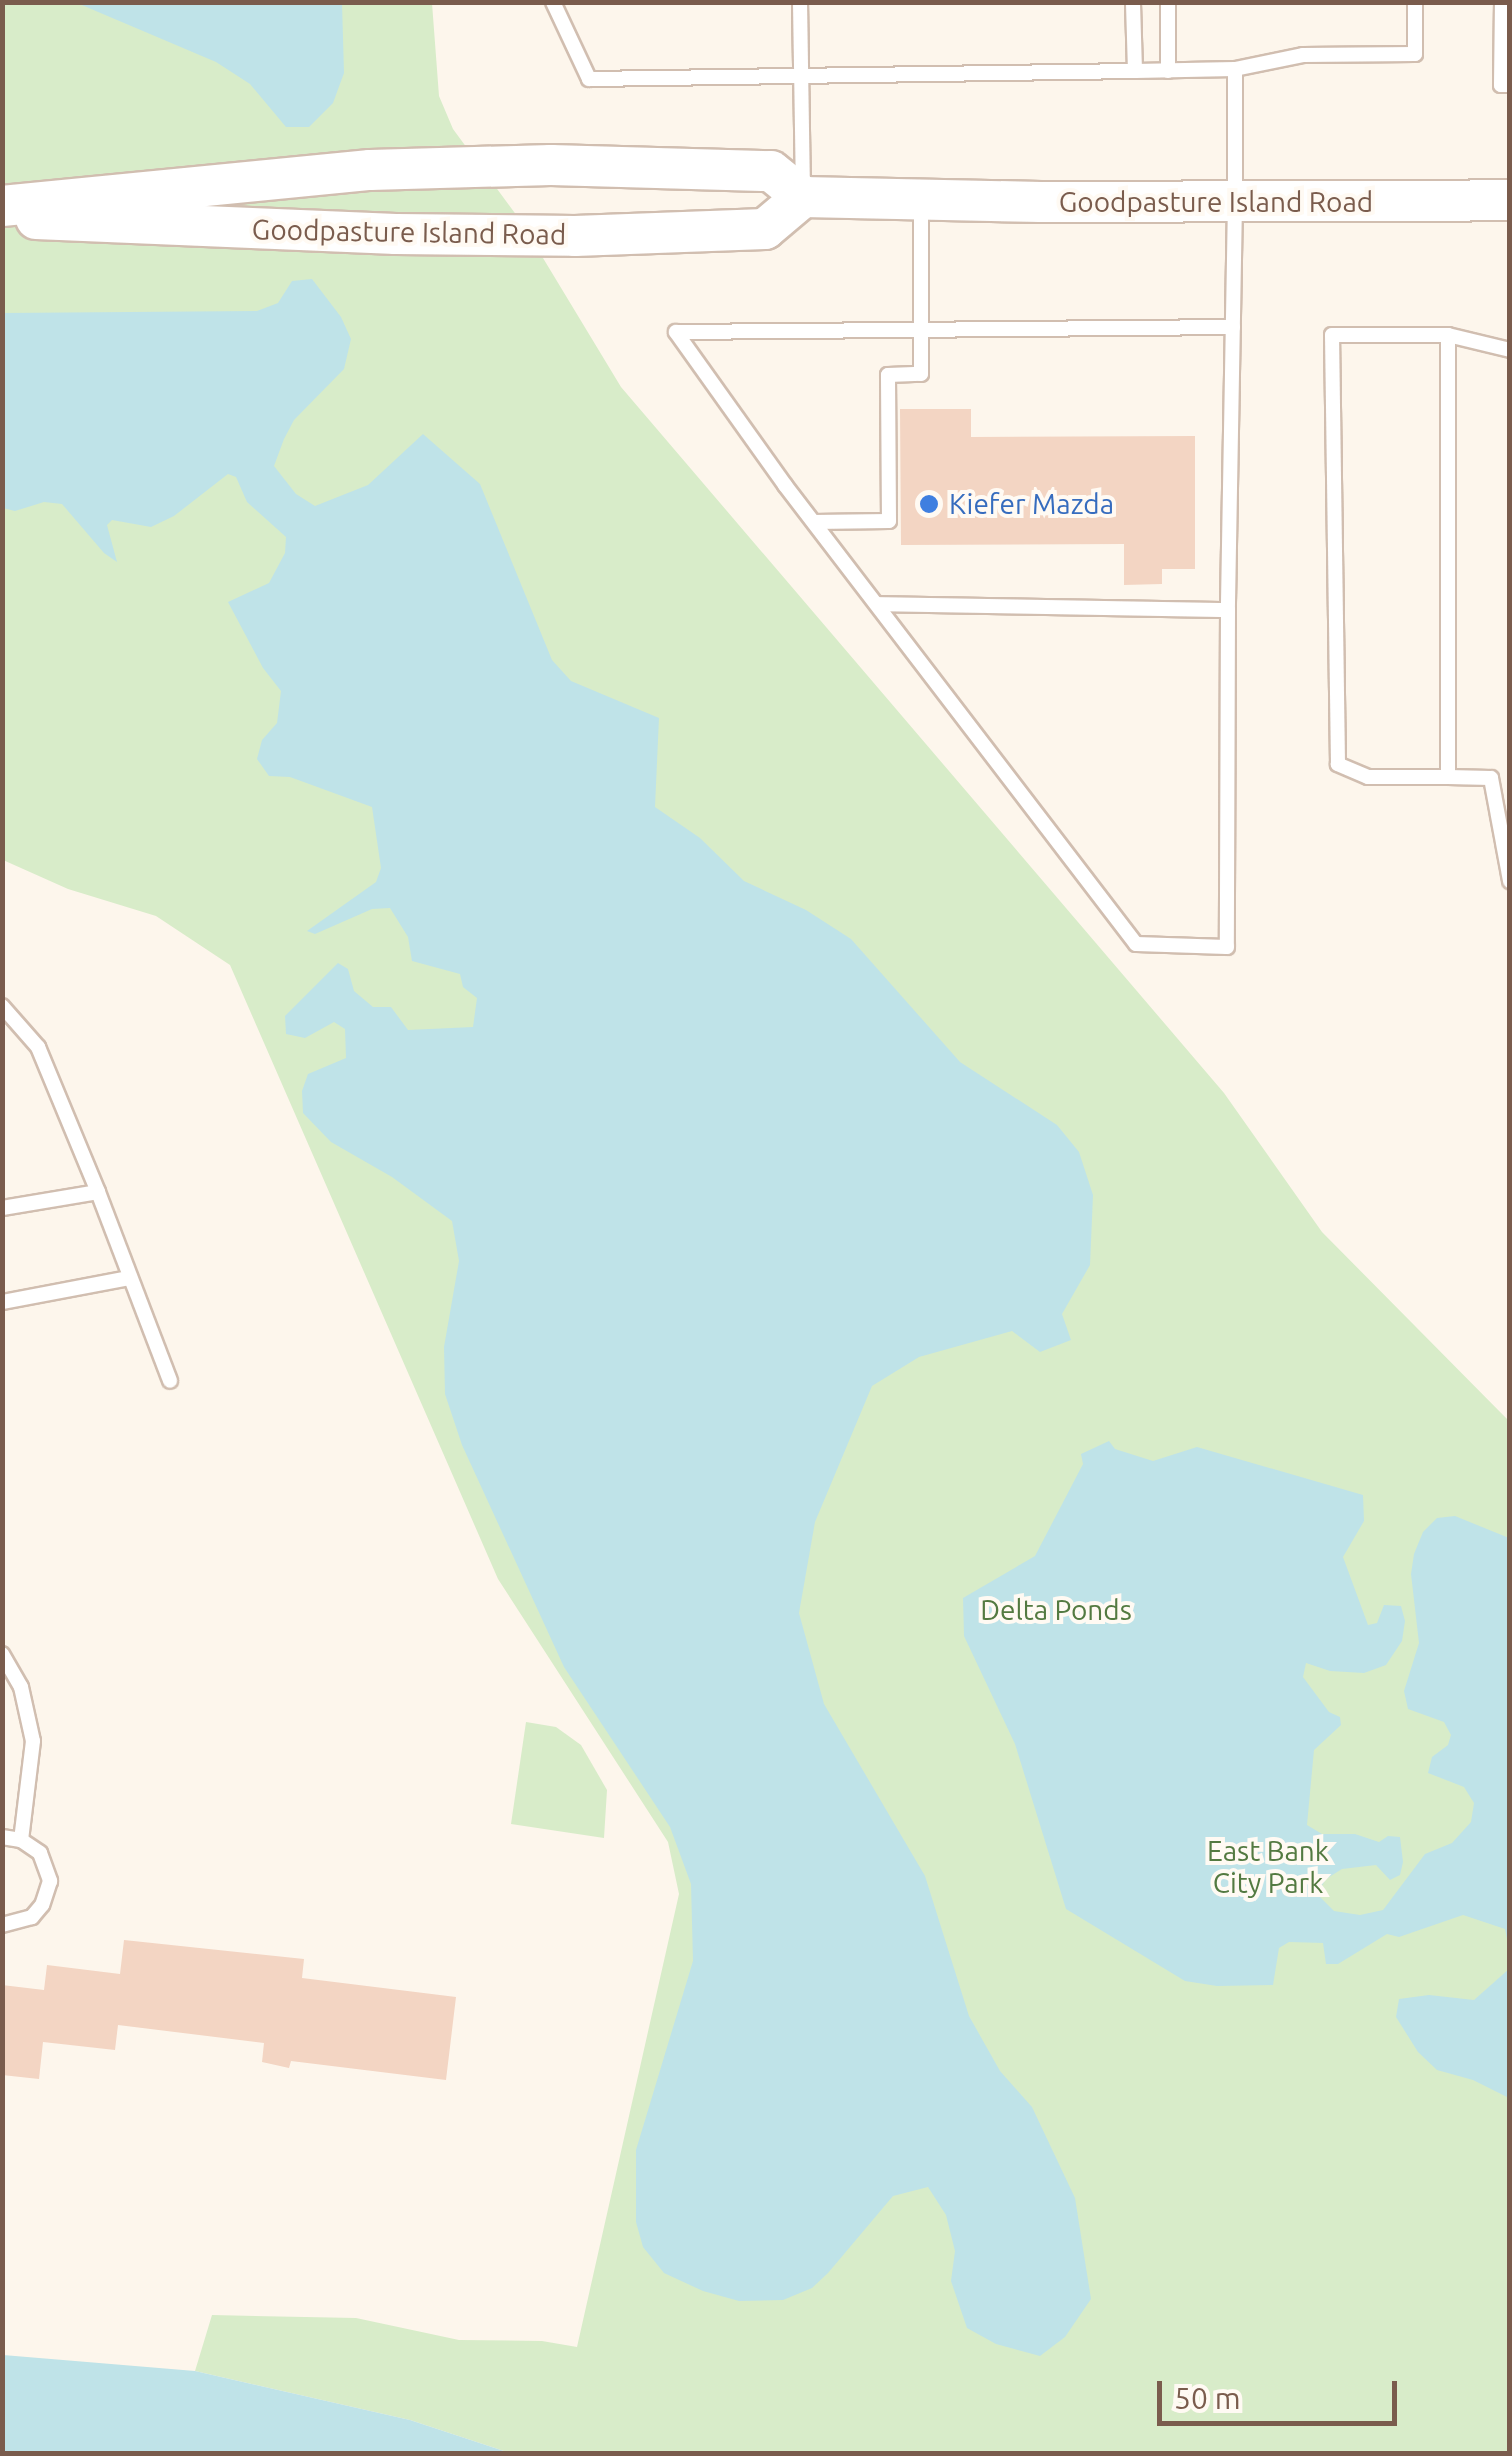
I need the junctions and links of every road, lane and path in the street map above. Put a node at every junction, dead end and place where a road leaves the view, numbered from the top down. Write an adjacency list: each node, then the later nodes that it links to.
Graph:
1 (553, 2): 10 (lane)
2 (800, 2): 10 (lane)
3 (1133, 2): 8 (lane)
4 (1168, 2): 9 (lane)
5 (1415, 2): 7 (lane)
6 (1502, 2): 11 (lane)
7 (1235, 69): 9 (lane); 15 (lane)
8 (1135, 70): 9 (lane); 10 (lane)
9 (1168, 71)
10 (801, 79): 12 (lane)
11 (1510, 85)
12 (803, 197): 13 (main road, Goodpasture Island Road); 16 (main road, Goodpasture Island Road); 17 (main road, Goodpasture Island Road)
13 (920, 200): 15 (main road, Goodpasture Island Road); 19 (lane)
14 (1510, 200): 15 (main road, Goodpasture Island Road)
15 (1235, 202): 18 (lane)
16 (2, 206)
17 (2, 217)
18 (1233, 327): 19 (lane); 24 (lane)
19 (921, 328): 22 (lane); 22 (lane)
20 (1448, 335): 21 (lane); 25 (lane); 25 (lane)
21 (1510, 350)
22 (814, 522): 23 (lane)
23 (878, 604): 24 (lane); 24 (lane)
24 (1228, 610)
25 (1448, 778): 26 (lane)
26 (1510, 881)
27 (2, 1006): 28 (lane)
28 (98, 1192): 29 (lane); 30 (lane)
29 (2, 1208)
30 (130, 1278): 31 (lane); 32 (lane)
31 (2, 1302)
32 (170, 1381)
33 (2, 1654): 35 (lane)
34 (2, 1837): 35 (lane)
35 (21, 1840): 36 (lane)
36 (2, 1925)

